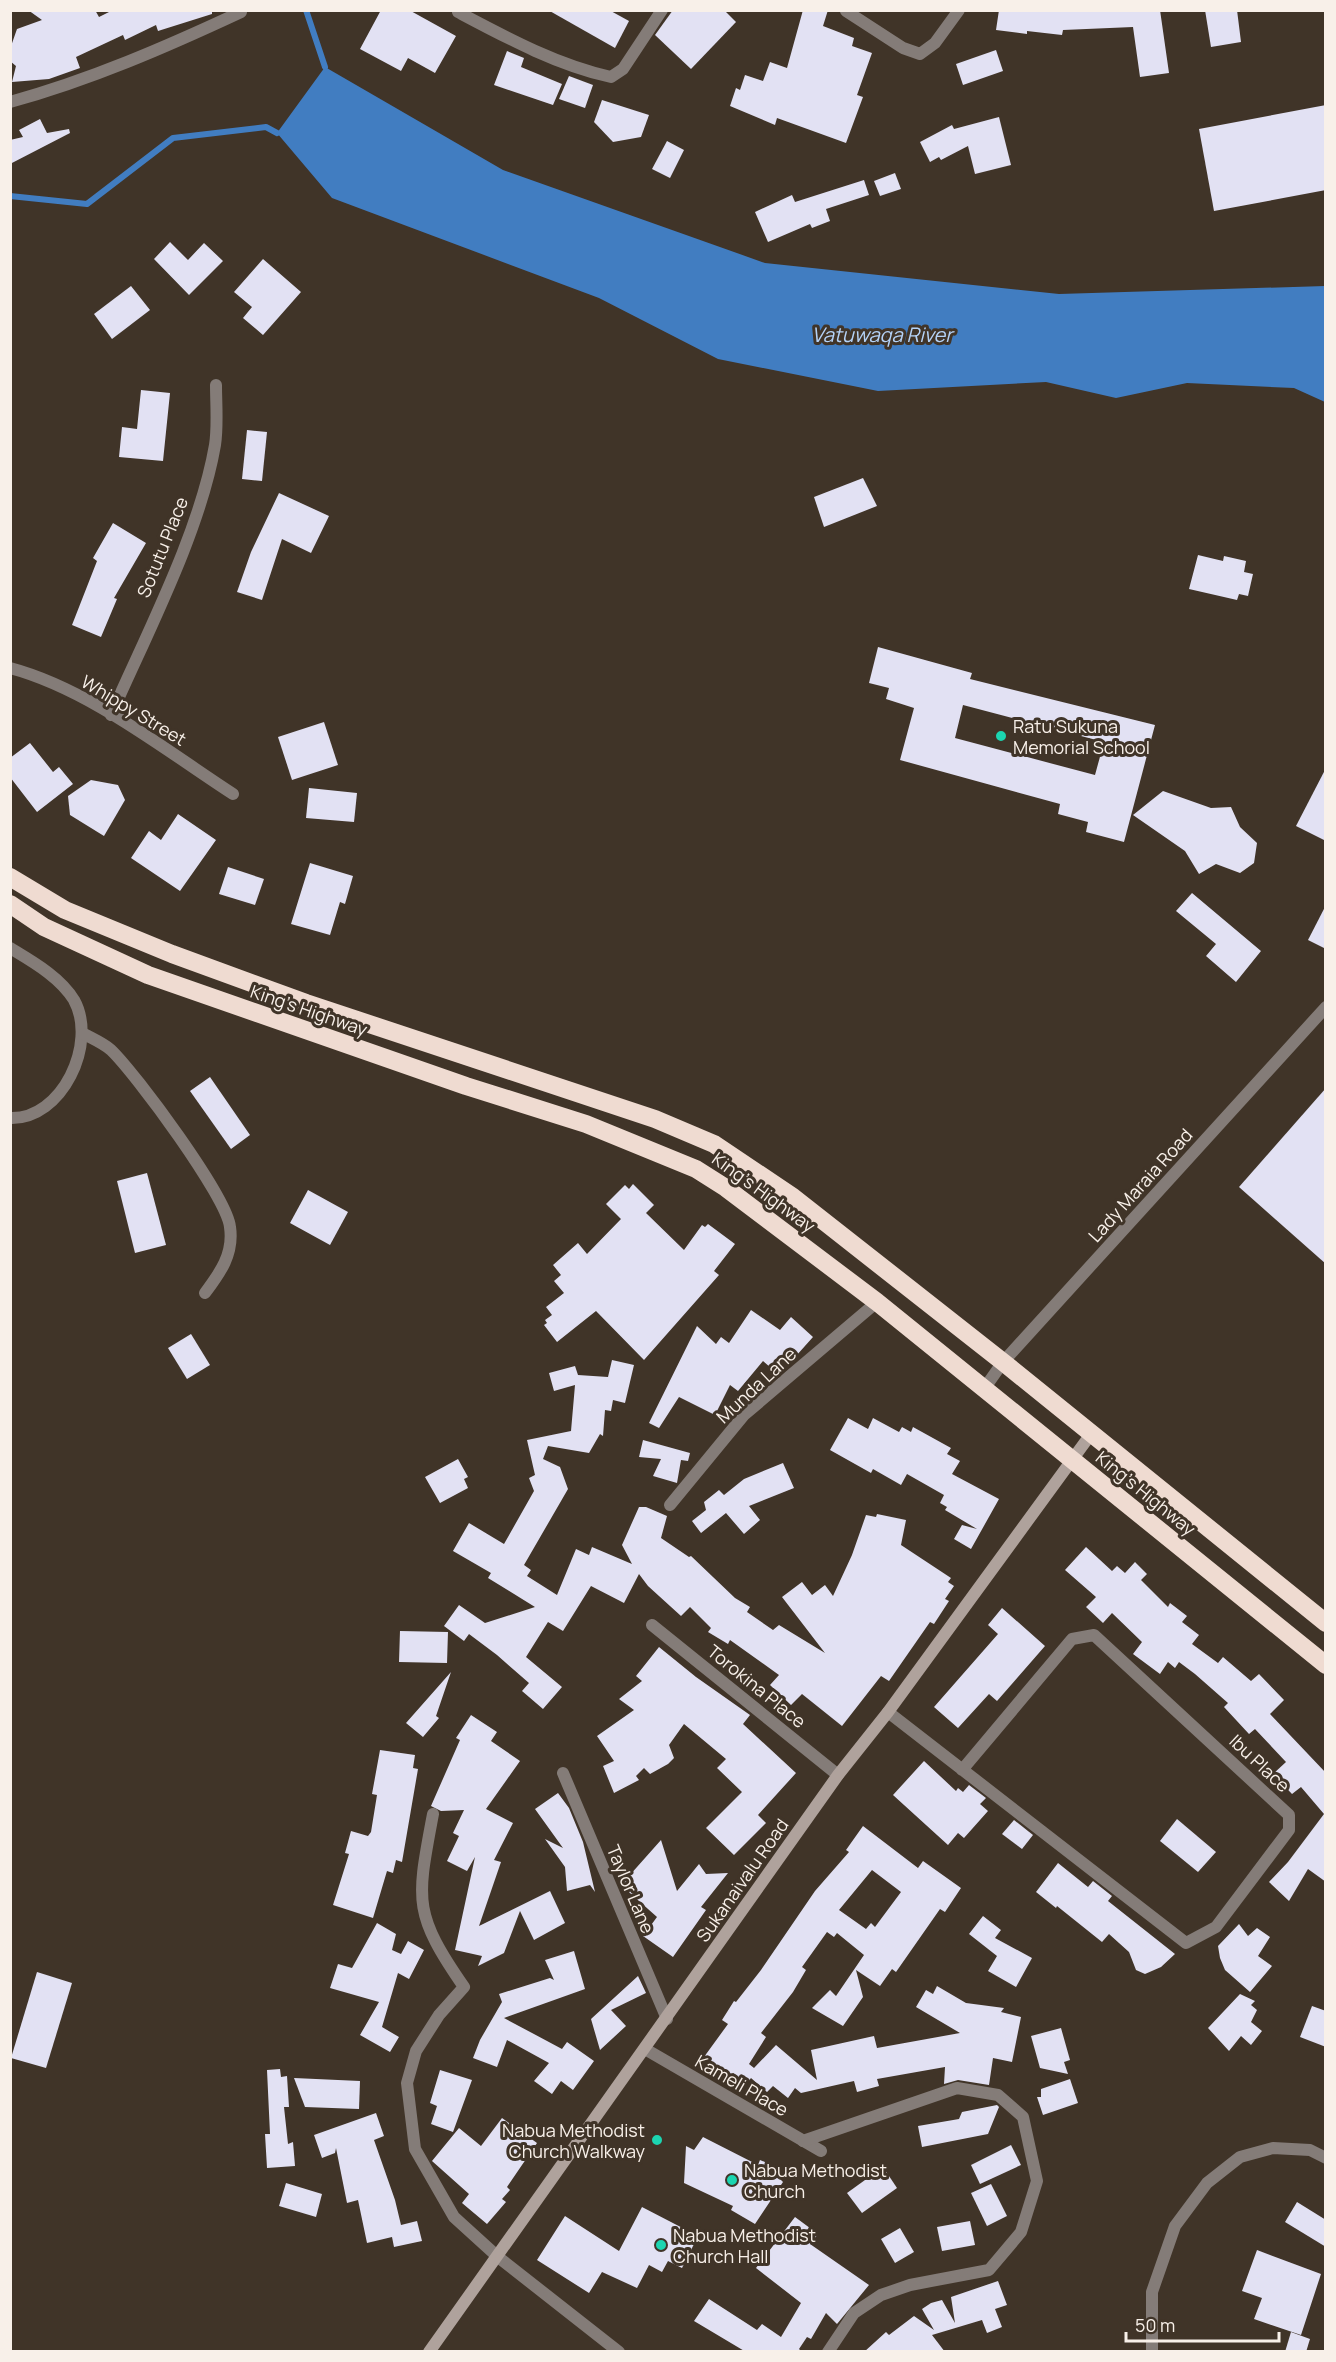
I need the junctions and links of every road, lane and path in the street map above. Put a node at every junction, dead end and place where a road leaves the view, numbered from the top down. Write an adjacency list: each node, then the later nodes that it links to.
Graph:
1 (662, 10): 5 (street)
2 (959, 10): 3 (street)
3 (846, 11)
4 (241, 12): 6 (street)
5 (458, 12)
6 (10, 102)
7 (216, 385): 9 (street, Sotutu Place)
8 (10, 668): 9 (street, Whippy Street)
9 (111, 715): 10 (street, Whippy Street)
10 (233, 794)
11 (10, 877): 19 (highway, King's Highway)
12 (10, 904): 18 (highway, King's Highway)
13 (10, 948): 15 (street)
14 (1326, 1007): 19 (street, Lady Maraia Road)
15 (84, 1034): 16 (street); 17 (street)
16 (10, 1118)
17 (205, 1293)
18 (876, 1302): 20 (highway, King's Highway); 23 (street, Munda Lane)
19 (1003, 1362): 20 (street, Lady Maraia Road); 21 (highway, King's Highway)
20 (984, 1389): 22 (highway, King's Highway)
21 (1091, 1434): 22 (main road, Sukanaivalu Road); 24 (highway, King's Highway)
22 (1072, 1460): 26 (highway, King's Highway); 27 (main road, Sukanaivalu Road)
23 (670, 1505)
24 (1326, 1623)
25 (652, 1625): 30 (street, Torokina Place)
26 (1326, 1665)
27 (888, 1712): 28 (street, Ibu Place); 30 (main road, Sukanaivalu Road)
28 (962, 1770): 28 (street, Ibu Place)
29 (563, 1773): 32 (street, Taylor Lane)
30 (838, 1775): 32 (main road, Sukanaivalu Road)
31 (434, 1814): 37 (street)
32 (667, 2019): 33 (main road, Sukanaivalu Road)
33 (645, 2049): 34 (street, Kameli Place); 37 (main road, Sukanaivalu Road)
34 (803, 2141): 35 (street, Kameli Place); 40 (street)
35 (821, 2151)
36 (1326, 2158): 41 (street)
37 (498, 2257): 38 (main road, Sukanaivalu Road); 39 (street)
38 (429, 2352)
39 (620, 2352)
40 (828, 2352)
41 (1152, 2352)

